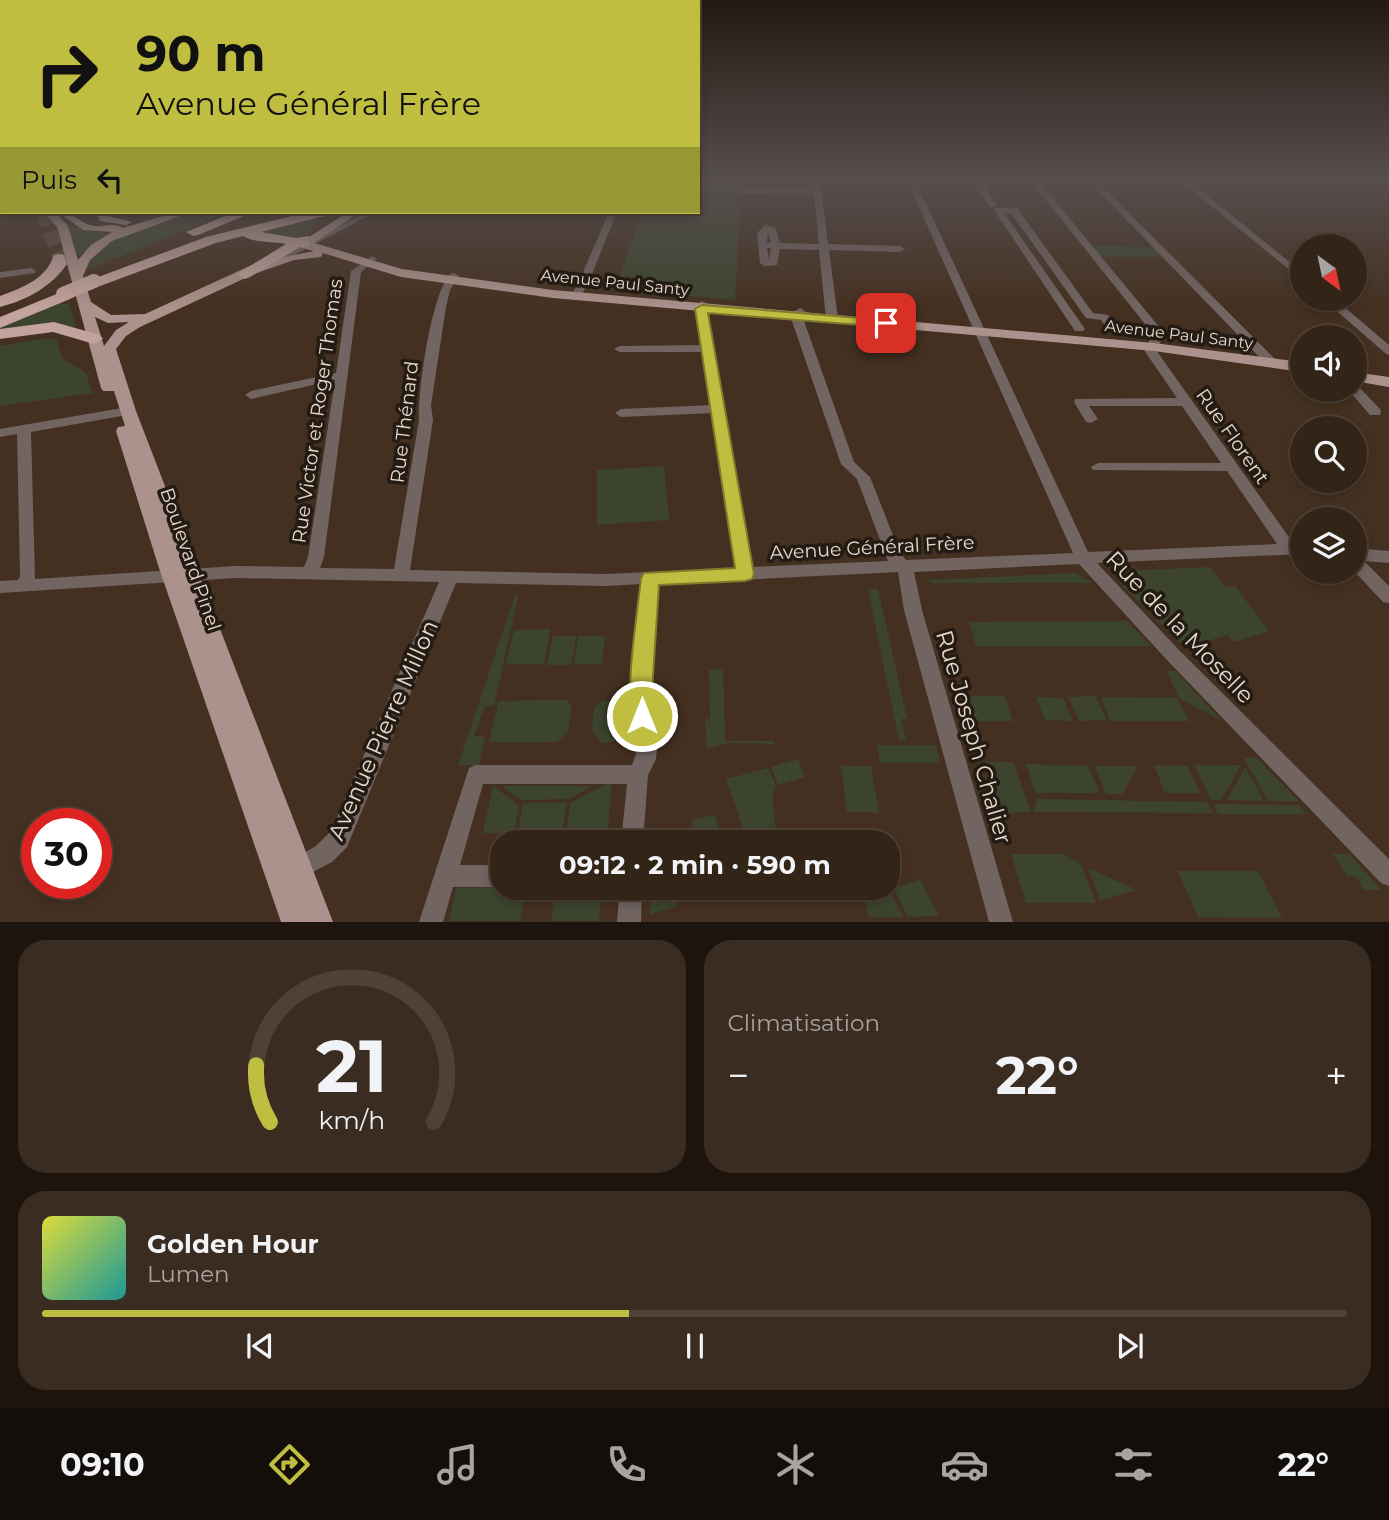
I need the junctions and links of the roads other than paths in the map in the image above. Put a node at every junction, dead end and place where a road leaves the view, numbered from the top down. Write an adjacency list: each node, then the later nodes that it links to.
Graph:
1 (59, 223): 37 (main road, Boulevard Pinel)
2 (76, 223): 21 (main road)
3 (144, 223): 21 (main road)
4 (154, 223): 20 (main road)
5 (211, 223): 22 (highway)
6 (217, 223): 22 (highway)
7 (234, 223): 37 (highway)
8 (285, 223): 34 (highway)
9 (320, 223): 23 (highway)
10 (338, 223): 23 (main road)
11 (348, 223): 23 (street)
12 (608, 223): 40 (street)
13 (822, 223): 26 (street)
14 (930, 223): 50 (street, Rue de la Moselle)
15 (1007, 223): 51 (street)
16 (1023, 223): 52 (street)
17 (1068, 223): 55 (street)
18 (1135, 223): 59 (street)
19 (1236, 223): 32 (street)
20 (142, 227): 21 (main road); 37 (main road)
21 (97, 230)
22 (190, 233): 37 (highway)
23 (309, 241): 28 (main road, Avenue Paul Santy); 30 (main road, Avenue Paul Santy); 31 (street); 34 (highway); 35 (highway)
24 (762, 245): 25 (street); 25 (street); 25 (street)
25 (776, 246): 26 (street)
26 (825, 247): 27 (street); 48 (street)
27 (900, 249)
28 (342, 255): 30 (main road, Avenue Paul Santy); 31 (main road)
29 (59, 258): 41 (highway)
30 (369, 261): 38 (main road, Avenue Paul Santy); 61 (street, Rue Victor et Roger Thomas)
31 (274, 262): 35 (main road)
32 (1290, 267)
33 (31, 271): 36 (street)
34 (117, 274): 37 (highway)
35 (245, 274): 44 (main road)
36 (0, 275)
37 (89, 278): 39 (highway, bridge); 42 (main road, Boulevard Pinel)
38 (451, 279): 40 (main road, Avenue Paul Santy); 86 (street, Rue Thénard)
39 (62, 292): 45 (highway); 49 (highway)
40 (577, 294): 43 (main road, Avenue Paul Santy)
41 (0, 302)
42 (87, 305): 44 (main road); 54 (main road, Boulevard Pinel)
43 (702, 306): 47 (main road, Avenue Paul Santy); 56 (street)
44 (167, 309): 69 (main road, Boulevard Pinel)
45 (0, 311)
46 (1343, 312): 58 (street)
47 (799, 314): 48 (main road, Avenue Paul Santy); 81 (street, Rue Joseph Chalier)
48 (832, 316): 50 (main road, Avenue Paul Santy)
49 (0, 322)
50 (978, 329): 55 (main road, Avenue Paul Santy); 80 (street, Rue de la Moselle)
51 (1079, 329)
52 (1115, 331)
53 (0, 334): 54 (highway)
54 (94, 339): 69 (main road, Boulevard Pinel)
55 (1156, 344): 59 (main road, Avenue Paul Santy); 65 (street, Rue Florent)
56 (708, 348): 57 (street); 67 (street)
57 (620, 349)
58 (1389, 351)
59 (1271, 361): 60 (main road, Avenue Paul Santy)
60 (1290, 364)
61 (341, 375): 64 (street); 82 (street, Rue Victor et Roger Thomas)
62 (1367, 376): 63 (main road)
63 (1389, 379)
64 (251, 395)
65 (1186, 402): 71 (street); 75 (street, Rue Florent)
66 (1366, 402): 68 (street)
67 (719, 409): 70 (street); 83 (street)
68 (1375, 412)
69 (123, 413): 72 (street); 85 (main road, Boulevard Pinel)
70 (621, 414)
71 (1091, 419)
72 (24, 429): 73 (street); 89 (street)
73 (0, 433)
74 (1098, 467): 75 (street)
75 (1231, 467): 76 (street, Rue Florent)
76 (1290, 542)
77 (1290, 548): 80 (street, Avenue Général Frère)
78 (1367, 555): 79 (street)
79 (1389, 557)
80 (1083, 558): 81 (street, Avenue Général Frère); 95 (street, Rue de la Moselle)
81 (902, 567): 83 (street, Avenue Général Frère); 103 (street, Rue Joseph Chalier)
82 (309, 574): 85 (street, Avenue Général Frère); 86 (street, Avenue Général Frère)
83 (745, 574): 88 (street, Avenue Général Frère)
84 (1367, 574): 91 (street)
85 (182, 576): 89 (street, Avenue Général Frère); 94 (main road, Boulevard Pinel); 99 (main road, Boulevard Pinel)
86 (401, 576): 87 (street, Avenue Général Frère)
87 (450, 577): 88 (street, Avenue Général Frère); 94 (street, Avenue Pierre Millon)
88 (650, 578): 92 (street)
89 (23, 585): 90 (street, Avenue Général Frère)
90 (0, 587)
91 (1389, 597)
92 (638, 774): 93 (street); 96 (street)
93 (633, 830)
94 (298, 869): 100 (main road, Boulevard Pinel)
95 (1389, 875)
96 (445, 876): 97 (street); 101 (street)
97 (490, 876)
98 (630, 900): 102 (street)
99 (296, 922)
100 (318, 922)
101 (431, 922)
102 (629, 922)
103 (1001, 922)

